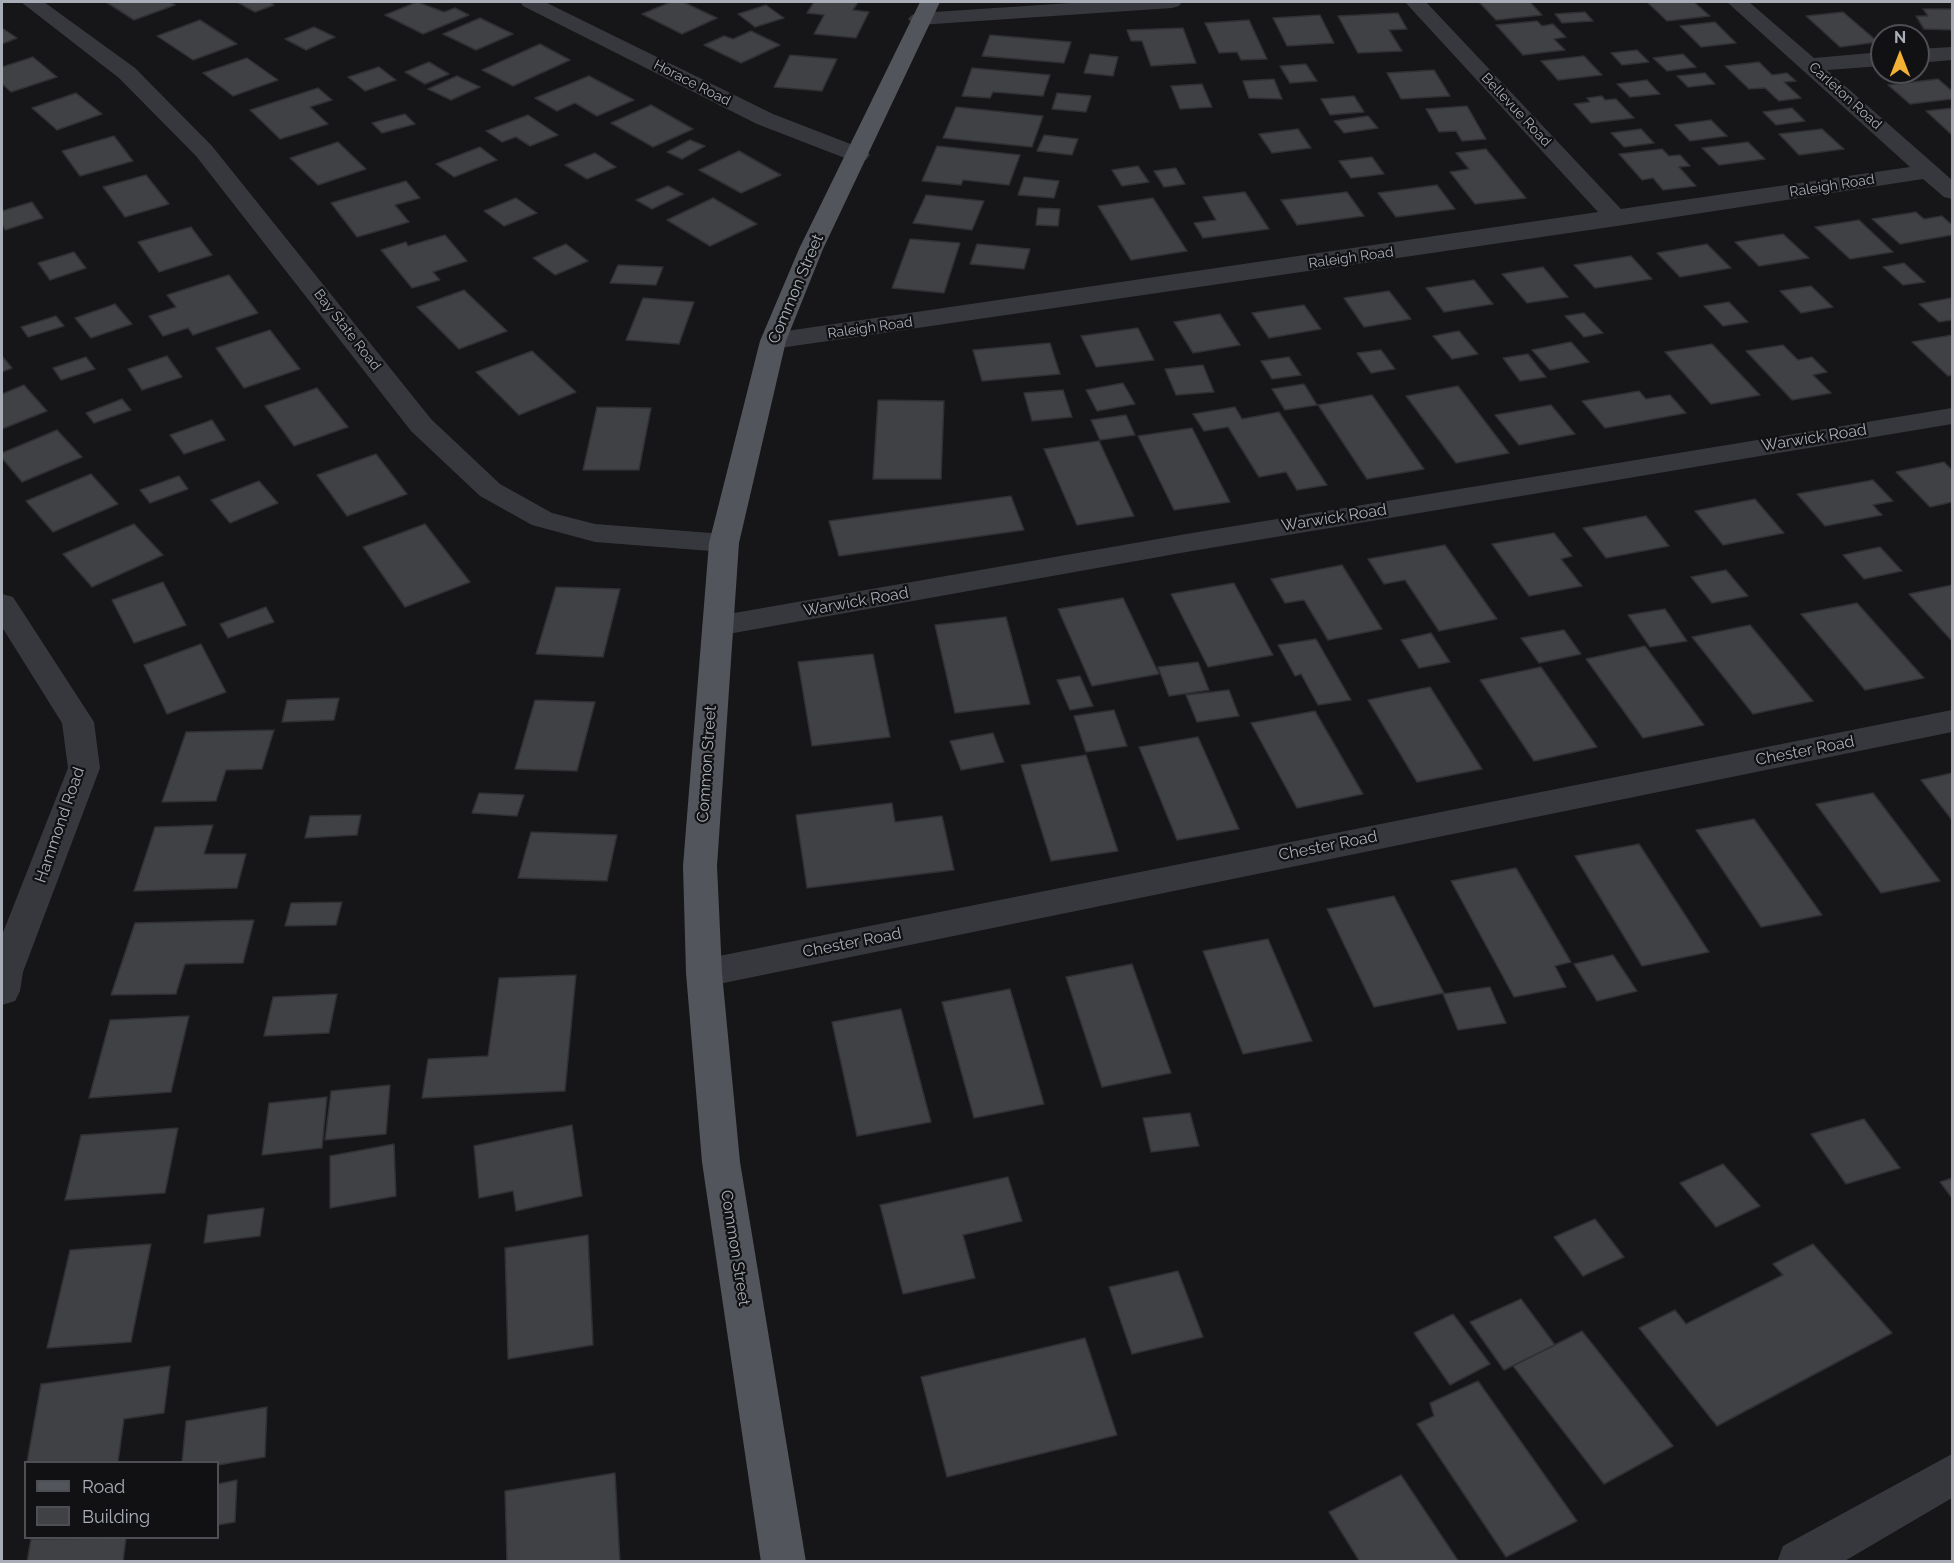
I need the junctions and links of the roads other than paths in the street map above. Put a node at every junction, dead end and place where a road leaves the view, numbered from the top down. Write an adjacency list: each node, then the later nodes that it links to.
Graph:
1 (31, 2): 17 (street, Bay State Road)
2 (530, 2): 11 (street, Horace Road)
3 (1172, 2): 6 (street)
4 (1415, 2): 14 (street, Bellevue Road)
5 (1737, 2): 10 (street, Carleton Road)
6 (925, 10): 11 (main road, Common Street)
7 (1953, 54): 8 (street)
8 (1930, 56)
9 (1870, 60): 10 (street)
10 (1811, 65): 12 (street, Carleton Road)
11 (858, 155): 15 (main road, Common Street)
12 (1929, 171): 13 (street, Carleton Road); 14 (street, Raleigh Road)
13 (1953, 192)
14 (1617, 219): 15 (street, Raleigh Road)
15 (773, 341): 17 (main road, Common Street)
16 (1953, 416): 19 (street, Warwick Road)
17 (724, 543): 19 (main road, Common Street)
18 (2, 604): 22 (street, Hammond Road)
19 (717, 626): 21 (main road, Common Street)
20 (1953, 721): 21 (street, Chester Road)
21 (704, 973): 24 (main road, Common Street)
22 (2, 990)
23 (1953, 1475): 25 (street)
24 (784, 1562)
25 (1799, 1562)

